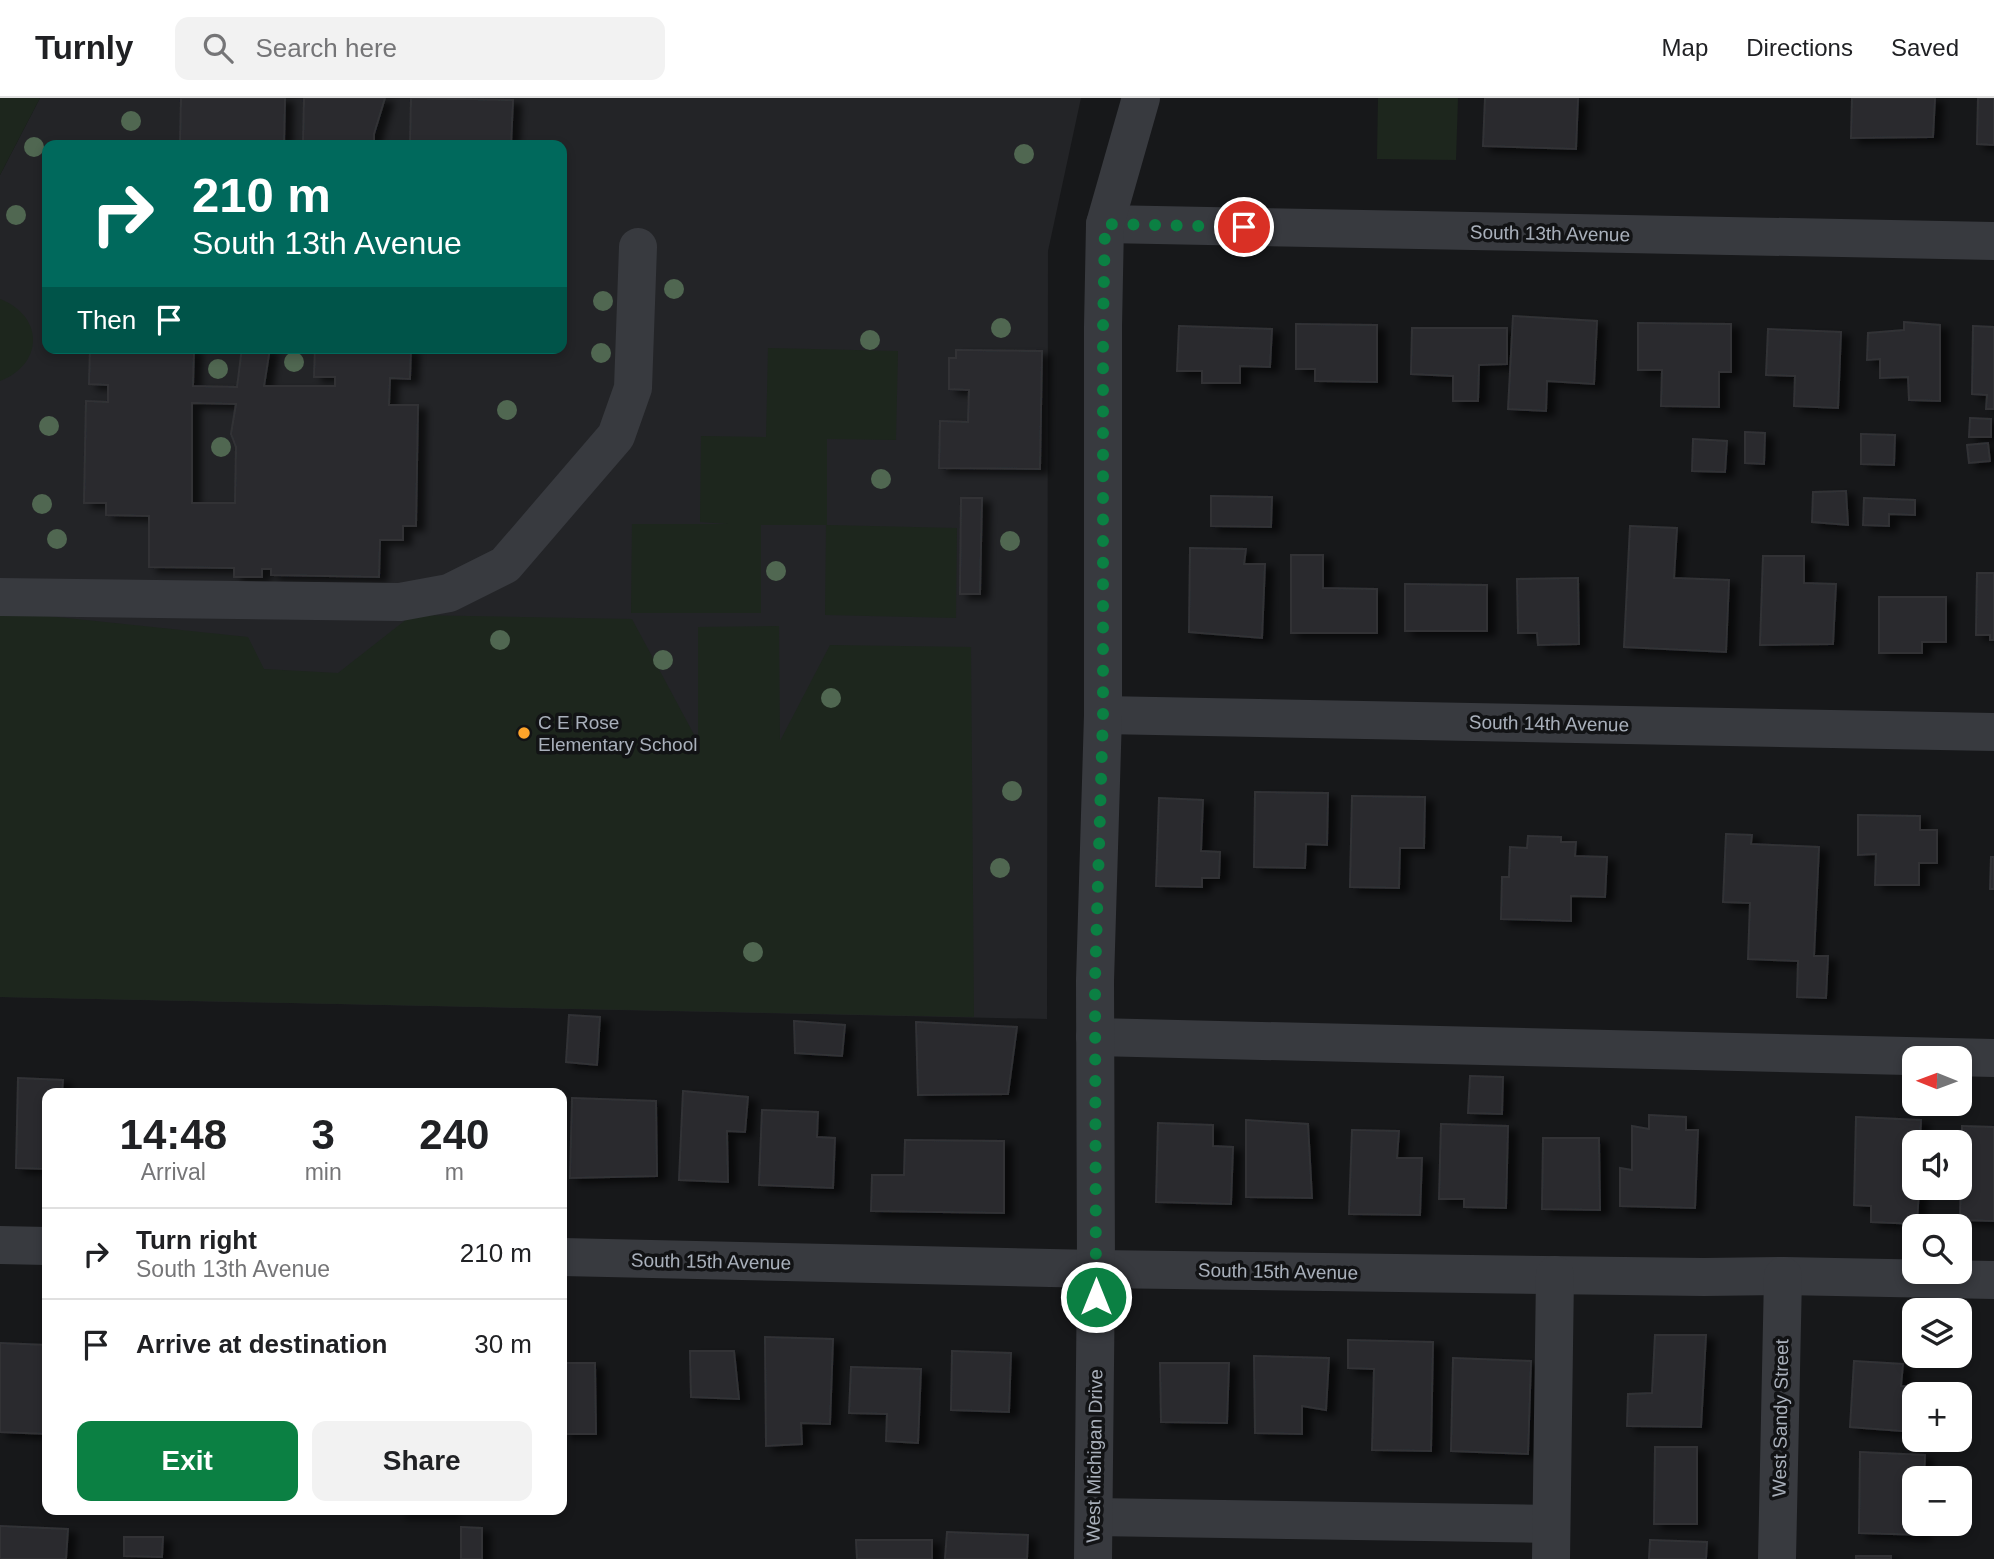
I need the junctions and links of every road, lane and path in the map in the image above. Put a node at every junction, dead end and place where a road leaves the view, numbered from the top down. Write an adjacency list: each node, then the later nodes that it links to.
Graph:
1 (1141, 98): 2 (street, West Michigan Drive)
2 (1105, 224): 3 (street, South 13th Avenue); 6 (street, West Michigan Drive)
3 (1994, 241)
4 (638, 247): 5 (street)
5 (0, 597)
6 (1103, 715): 7 (street, South 14th Avenue); 8 (street, West Michigan Drive)
7 (1994, 732)
8 (1095, 1037): 9 (street); 13 (street, West Michigan Drive)
9 (1994, 1058)
10 (0, 1245): 11 (street)
11 (42, 1246)
12 (567, 1257): 13 (street, South 15th Avenue)
13 (1096, 1269): 14 (street, South 15th Avenue); 17 (street, West Michigan Drive)
14 (1555, 1275): 15 (street, South 15th Avenue); 18 (street)
15 (1783, 1276): 16 (street, South 15th Avenue); 20 (street, West Sandy Street)
16 (1994, 1280)
17 (1094, 1517): 18 (street); 19 (street, West Michigan Drive)
18 (1551, 1541)
19 (1093, 1559)
20 (1777, 1559)

